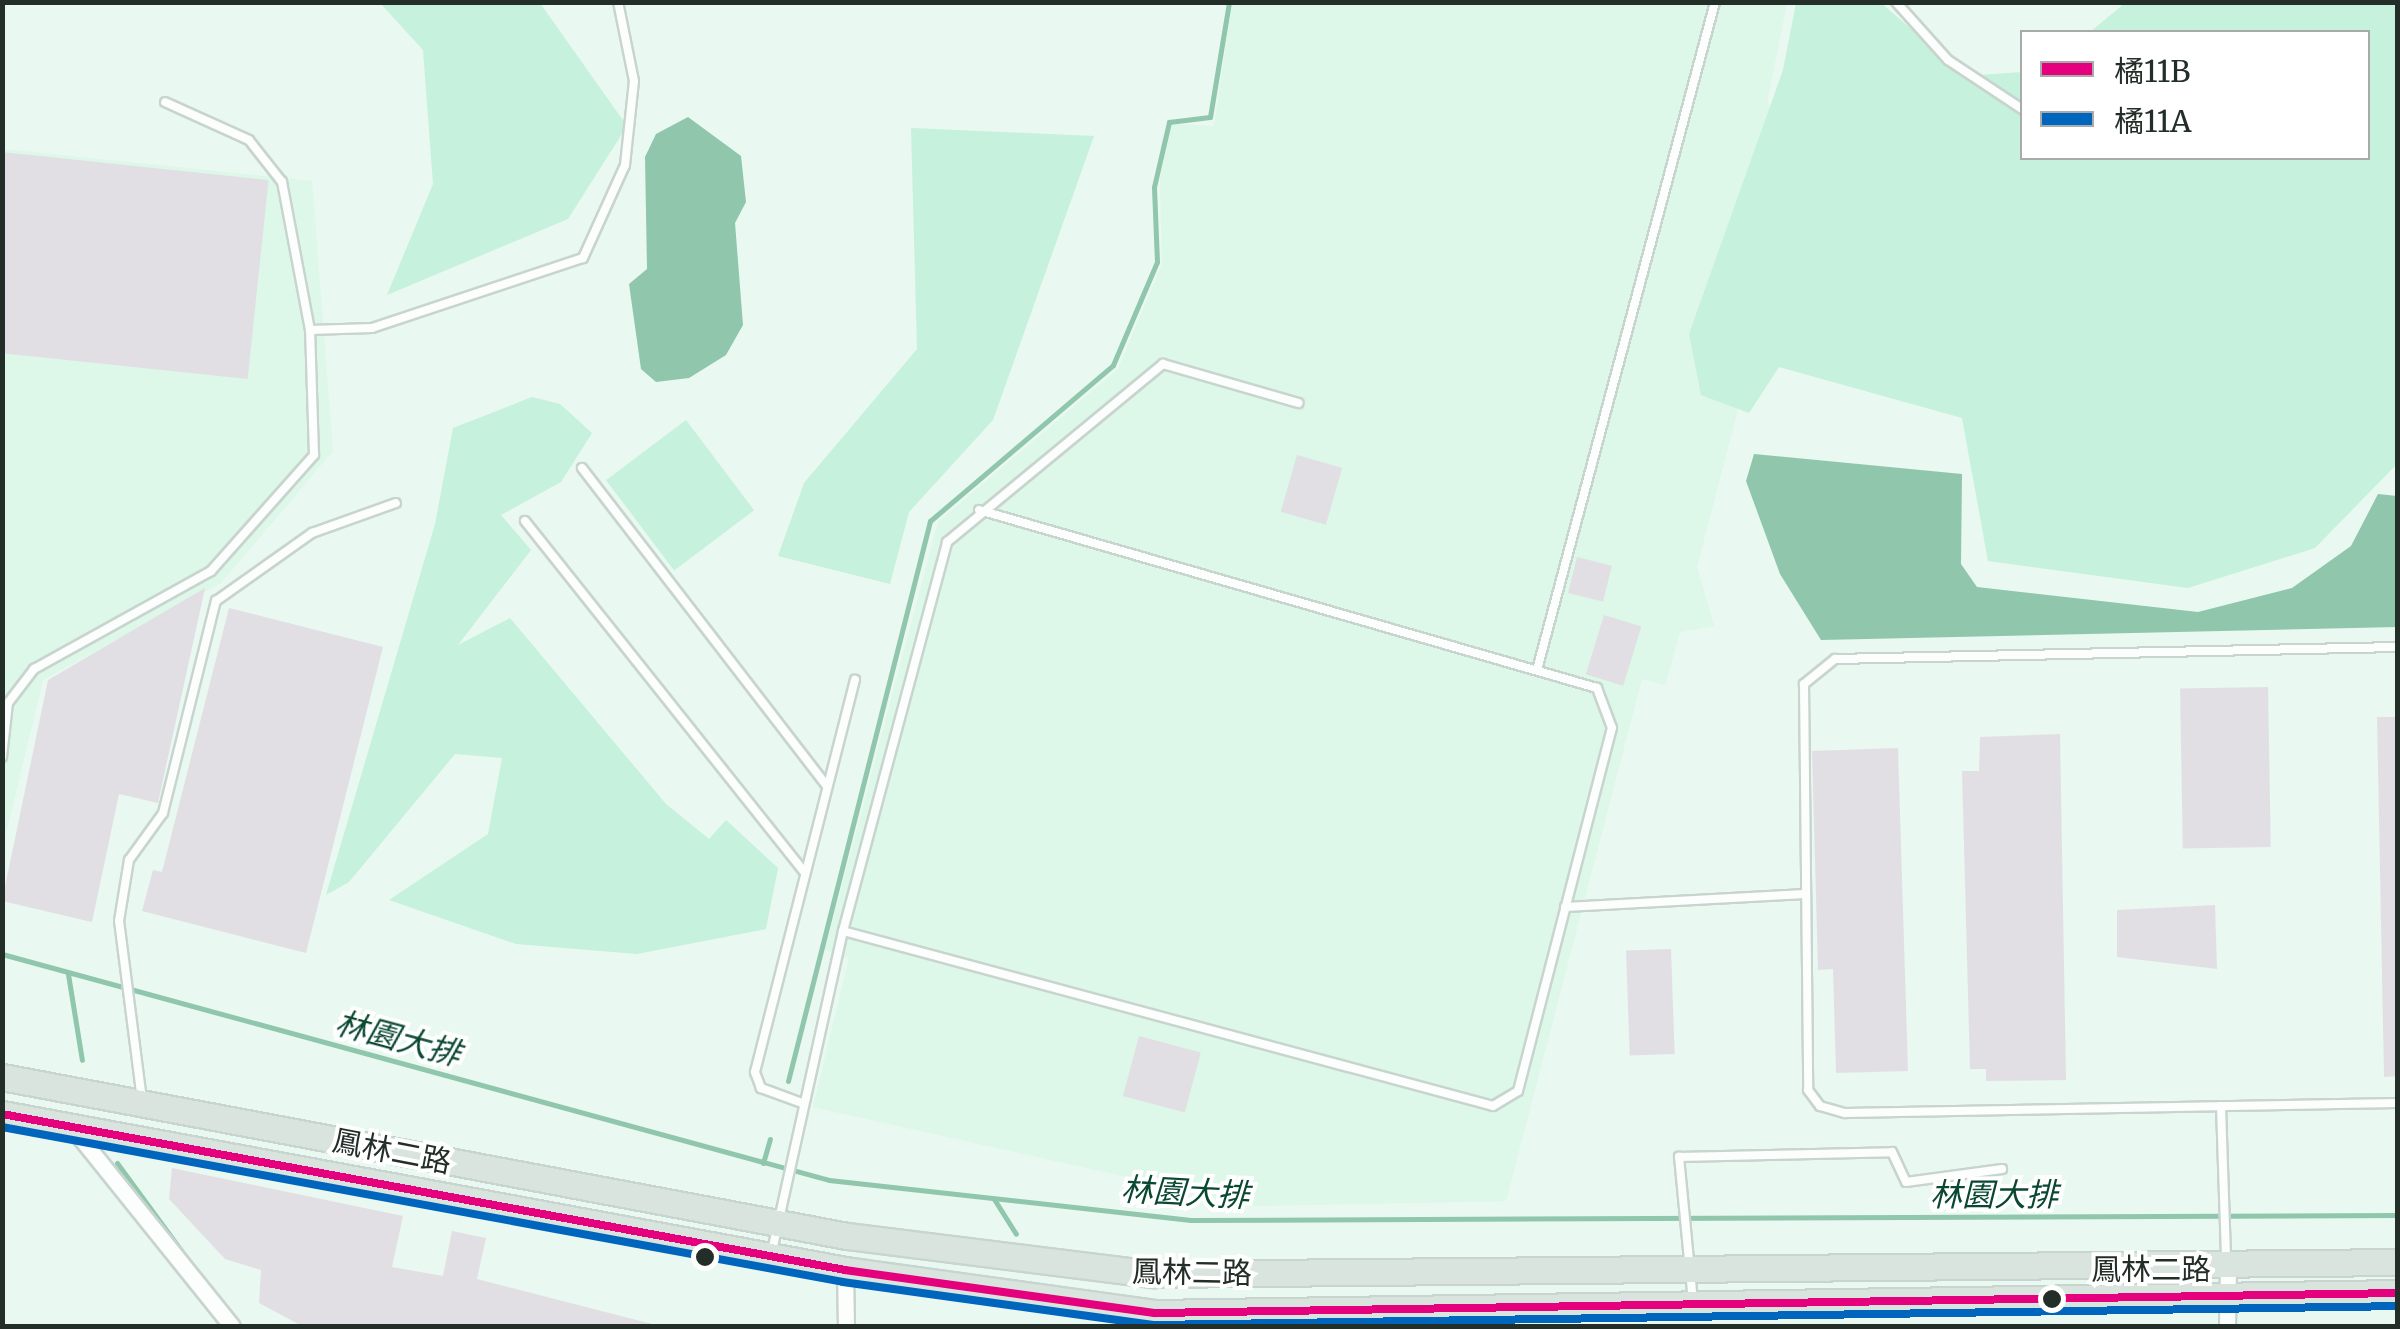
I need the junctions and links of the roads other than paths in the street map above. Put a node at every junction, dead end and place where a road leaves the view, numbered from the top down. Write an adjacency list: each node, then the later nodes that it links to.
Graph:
1 (618, 2): 6 (lane)
2 (1715, 2): 13 (lane)
3 (1896, 2): 5 (lane)
4 (165, 102): 6 (lane)
5 (2020, 109)
6 (310, 330): 15 (lane)
7 (1298, 403): 10 (lane)
8 (582, 468): 16 (lane)
9 (396, 503): 24 (lane)
10 (979, 510): 13 (lane); 20 (lane)
11 (525, 522): 17 (lane)
12 (2398, 648): 18 (lane)
13 (1538, 666): 19 (lane)
14 (855, 680): 16 (lane)
15 (2, 757)
16 (827, 786): 17 (lane)
17 (804, 872): 22 (lane)
18 (1806, 894): 19 (lane); 25 (lane)
19 (1565, 907): 20 (lane)
20 (843, 932): 22 (lane)
21 (2, 1078): 24 (main road, 鳳林二路)
22 (802, 1103): 29 (lane)
23 (2398, 1103): 25 (lane)
24 (143, 1104): 29 (main road, 鳳林二路)
25 (2221, 1106): 33 (lane)
26 (2, 1114): 27 (main road, 鳳林二路)
27 (74, 1131): 30 (main road, 鳳林二路); 38 (street)
28 (2002, 1169): 31 (lane)
29 (779, 1216): 30 (lane); 31 (main road, 鳳林二路)
30 (770, 1256): 34 (main road, 鳳林二路)
31 (1688, 1260): 33 (main road, 鳳林二路); 37 (lane)
32 (2398, 1262): 33 (main road, 鳳林二路)
33 (2228, 1269): 36 (street)
34 (845, 1270): 37 (main road, 鳳林二路); 39 (street)
35 (2398, 1293): 36 (main road, 鳳林二路)
36 (2228, 1300): 37 (main road, 鳳林二路); 40 (street)
37 (1693, 1306)
38 (232, 1326)
39 (846, 1326)
40 (2227, 1326)

